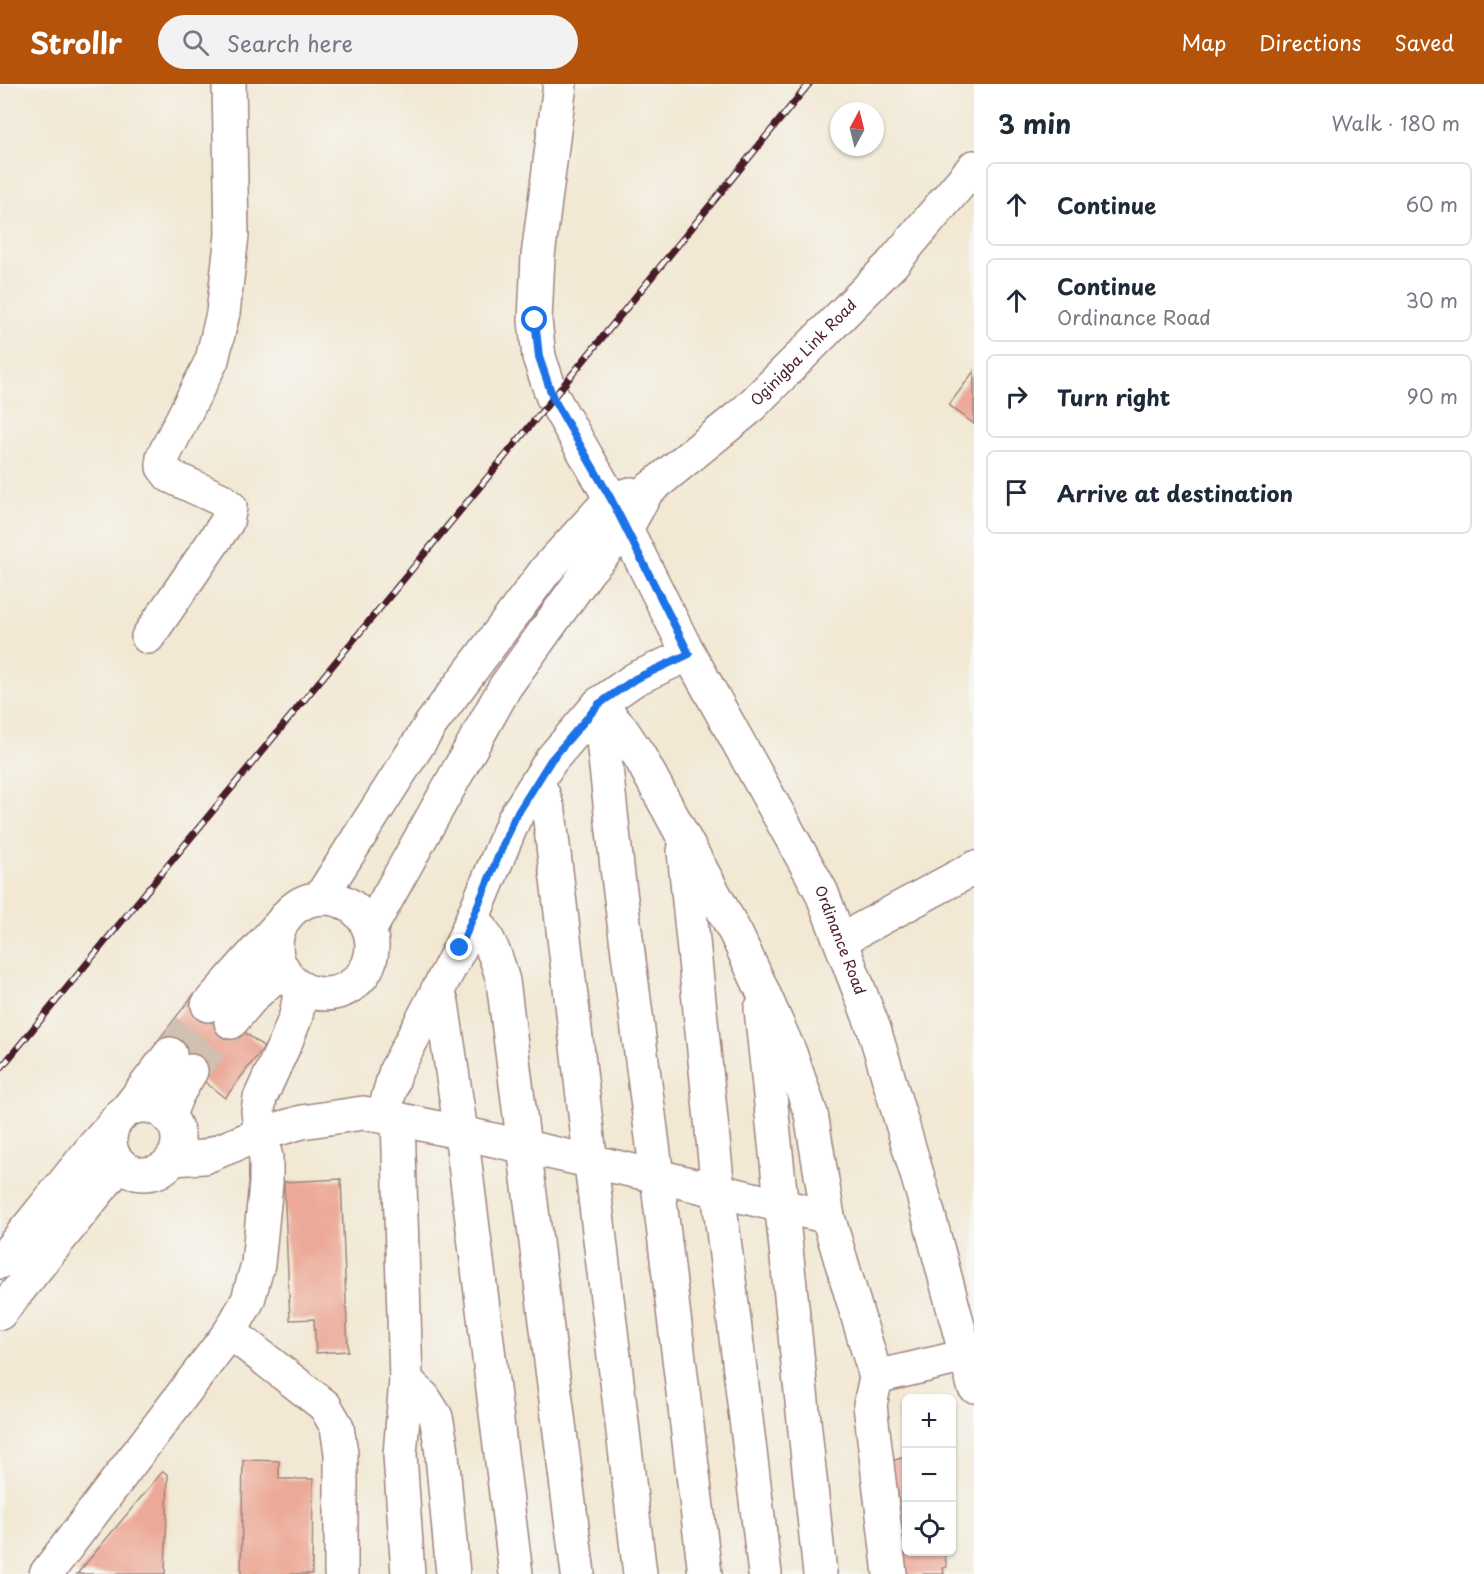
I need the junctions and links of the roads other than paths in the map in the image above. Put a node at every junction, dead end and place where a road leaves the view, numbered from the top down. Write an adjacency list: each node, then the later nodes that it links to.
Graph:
1 (230, 84): 7 (street)
2 (560, 84): 5 (street, Ordinance Road)
3 (974, 167): 4 (street, Oginigba Link Road)
4 (647, 491): 5 (street); 6 (street, Oginigba Link Road)
5 (611, 499): 6 (street, Ordinance Road); 13 (street)
6 (627, 527): 8 (street, Ordinance Road); 16 (street, Oginigba Link Road)
7 (148, 637)
8 (689, 654): 9 (street); 17 (street, Ordinance Road)
9 (599, 704): 10 (street); 11 (street); 31 (street)
10 (537, 783): 14 (street); 29 (street)
11 (683, 837): 18 (street); 32 (street)
12 (974, 868): 17 (street)
13 (320, 898): 15 (street); 16 (street)
14 (473, 917): 20 (street); 27 (street)
15 (283, 921): 19 (street); 19 (street)
16 (370, 929): 19 (street)
17 (841, 940): 38 (street, Ordinance Road)
18 (758, 981): 33 (street); 34 (street)
19 (305, 984): 24 (street); 26 (street)
20 (437, 991): 23 (street); 25 (street)
21 (168, 1117): 22 (street); 22 (street); 28 (street)
22 (120, 1118): 30 (street); 35 (street)
23 (391, 1118): 24 (street); 25 (street); 40 (street)
24 (302, 1122): 26 (street)
25 (461, 1132): 27 (street); 45 (street)
26 (261, 1134): 28 (street); 37 (street)
27 (525, 1148): 29 (street); 46 (street)
28 (172, 1159): 30 (street)
29 (590, 1162): 31 (street); 47 (street)
30 (120, 1164): 36 (street)
31 (657, 1176): 32 (street); 48 (street)
32 (718, 1190): 33 (street); 49 (street)
33 (782, 1207): 34 (street); 50 (street)
34 (828, 1217): 39 (street)
35 (0, 1262)
36 (0, 1313)
37 (230, 1332): 41 (street); 42 (street)
38 (970, 1371): 39 (street)
39 (876, 1377): 51 (street)
40 (406, 1380): 43 (street); 44 (street)
41 (46, 1574)
42 (341, 1574)
43 (408, 1574)
44 (453, 1574)
45 (516, 1574)
46 (578, 1574)
47 (640, 1574)
48 (705, 1574)
49 (765, 1574)
50 (820, 1574)
51 (890, 1574)

